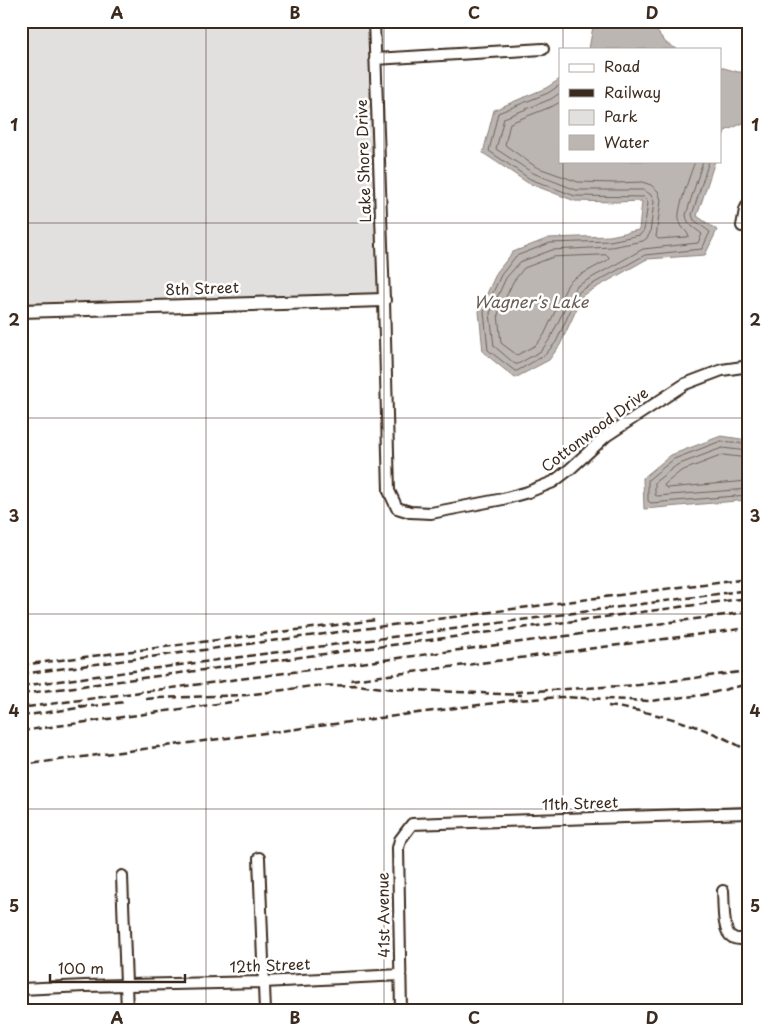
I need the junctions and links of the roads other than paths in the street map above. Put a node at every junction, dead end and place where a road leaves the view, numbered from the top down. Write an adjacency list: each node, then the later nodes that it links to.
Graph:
1 (374, 21): 3 (street, Lake Shore Drive)
2 (543, 49): 3 (street)
3 (375, 60): 6 (street, Lake Shore Drive)
4 (748, 204): 5 (street)
5 (742, 226)
6 (384, 300): 7 (street, 8th Street); 8 (street, Cottonwood Drive)
7 (21, 311)
8 (748, 367)
9 (748, 813): 10 (street, 11th Street)
10 (412, 824): 15 (street, 41st Avenue)
11 (258, 858): 16 (street)
12 (122, 876): 17 (street)
13 (724, 891): 14 (street)
14 (748, 938)
15 (400, 975): 16 (street, 12th Street); 21 (street, 41st Avenue)
16 (264, 982): 17 (street, 12th Street); 20 (street)
17 (126, 985): 18 (street, 12th Street); 19 (street)
18 (21, 989)
19 (127, 1011)
20 (265, 1011)
21 (401, 1011)

